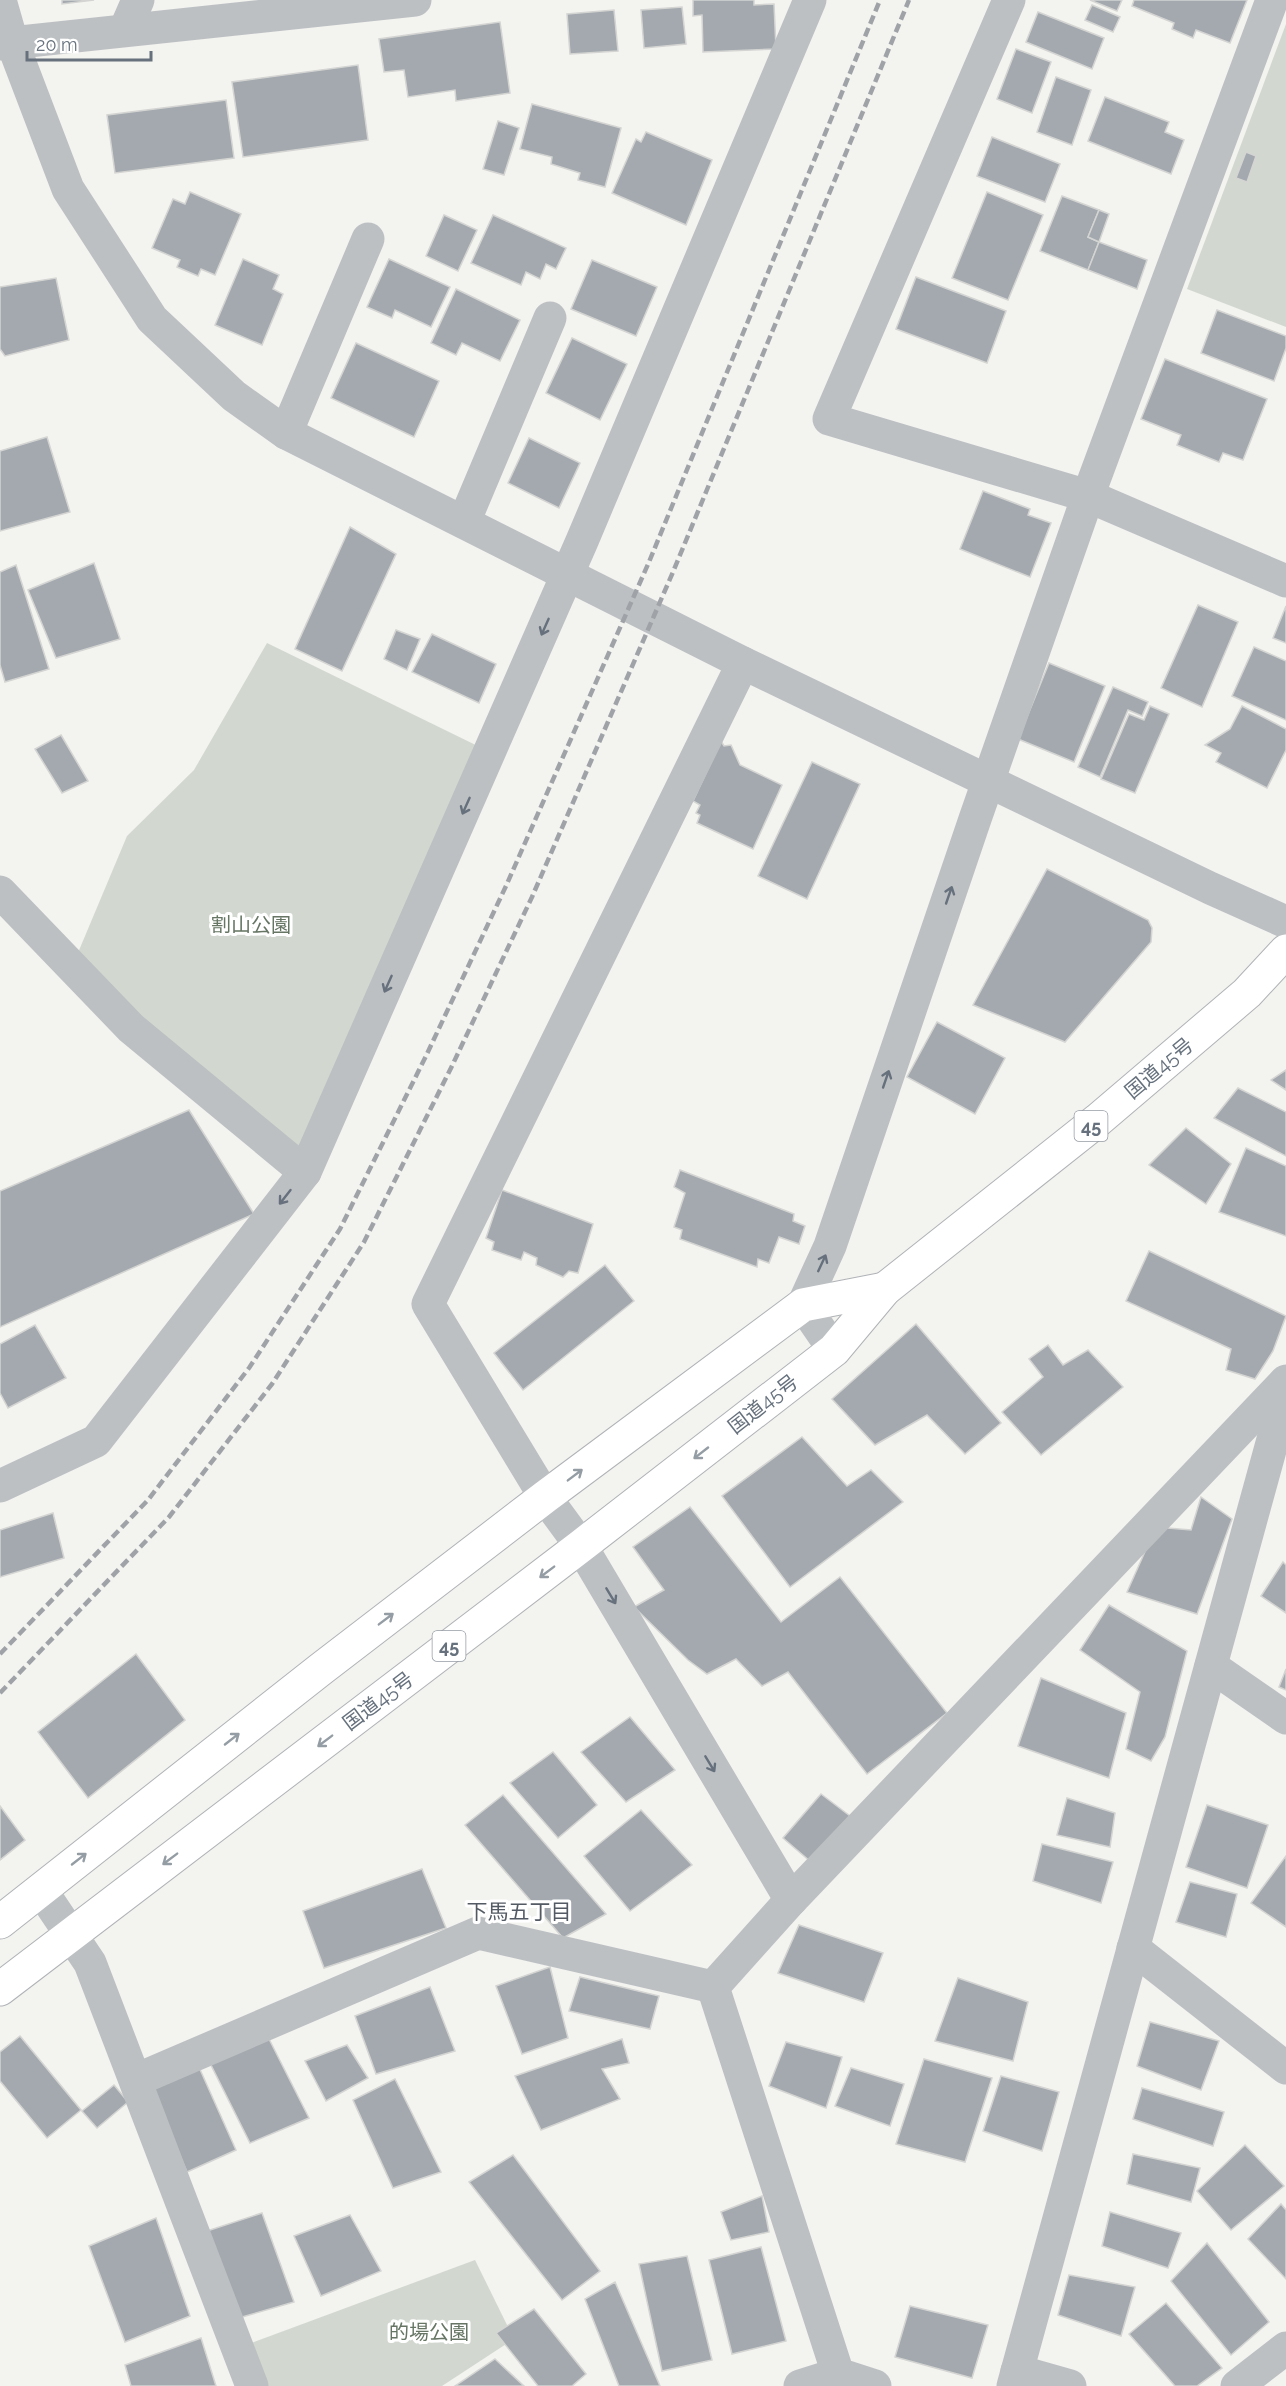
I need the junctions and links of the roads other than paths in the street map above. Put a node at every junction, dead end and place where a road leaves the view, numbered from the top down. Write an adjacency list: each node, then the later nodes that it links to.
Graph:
1 (0, 0): 8 (street)
2 (138, 0): 7 (street)
3 (415, 0): 7 (street)
4 (810, 0): 14 (street)
5 (1009, 0): 12 (street)
6 (1272, 0): 12 (street)
7 (125, 30): 8 (street)
8 (6, 43): 11 (street)
9 (368, 239): 11 (street)
10 (550, 318): 13 (street)
11 (286, 433): 13 (street)
12 (1088, 496): 15 (street); 17 (street)
13 (464, 522): 14 (street)
14 (568, 573): 16 (street); 21 (street, one-way to 21)
15 (1286, 581)
16 (743, 663): 17 (street); 28 (street)
17 (988, 781): 19 (street); 23 (street, one-way to 17)
18 (6, 907): 21 (street)
19 (1286, 922)
20 (1286, 951): 22 (highway, 国道45号 / 45)
21 (305, 1172): 27 (street, one-way to 27)
22 (885, 1288): 23 (highway, 国道45号 / 45); 24 (highway, 国道45号 / 45)
23 (802, 1305): 24 (street); 28 (highway, 国道45号 / 45, one-way to 23)
24 (834, 1350): 29 (highway, 国道45号 / 45, one-way to 29)
25 (1286, 1381): 33 (street)
26 (1286, 1392): 30 (street)
27 (0, 1486)
28 (546, 1497): 29 (street); 32 (highway, 国道45号 / 45, one-way to 28)
29 (581, 1546): 33 (street, one-way to 33); 35 (highway, 国道45号 / 45, one-way to 35)
30 (1211, 1666): 31 (street); 36 (street)
31 (1286, 1718)
32 (40, 1890): 34 (highway, 国道45号 / 45); 35 (street)
33 (791, 1900): 37 (street)
34 (0, 1922)
35 (70, 1935): 38 (highway, 国道45号 / 45); 40 (street)
36 (1133, 1948): 39 (street); 43 (street)
37 (713, 1987): 40 (street); 42 (street)
38 (0, 1989)
39 (1286, 2068)
40 (136, 2080): 44 (street)
41 (1286, 2348): 48 (street)
42 (838, 2374): 45 (street); 46 (street)
43 (1015, 2378): 47 (street)
44 (252, 2386)
45 (800, 2386)
46 (874, 2386)
47 (1070, 2386)
48 (1237, 2386)

